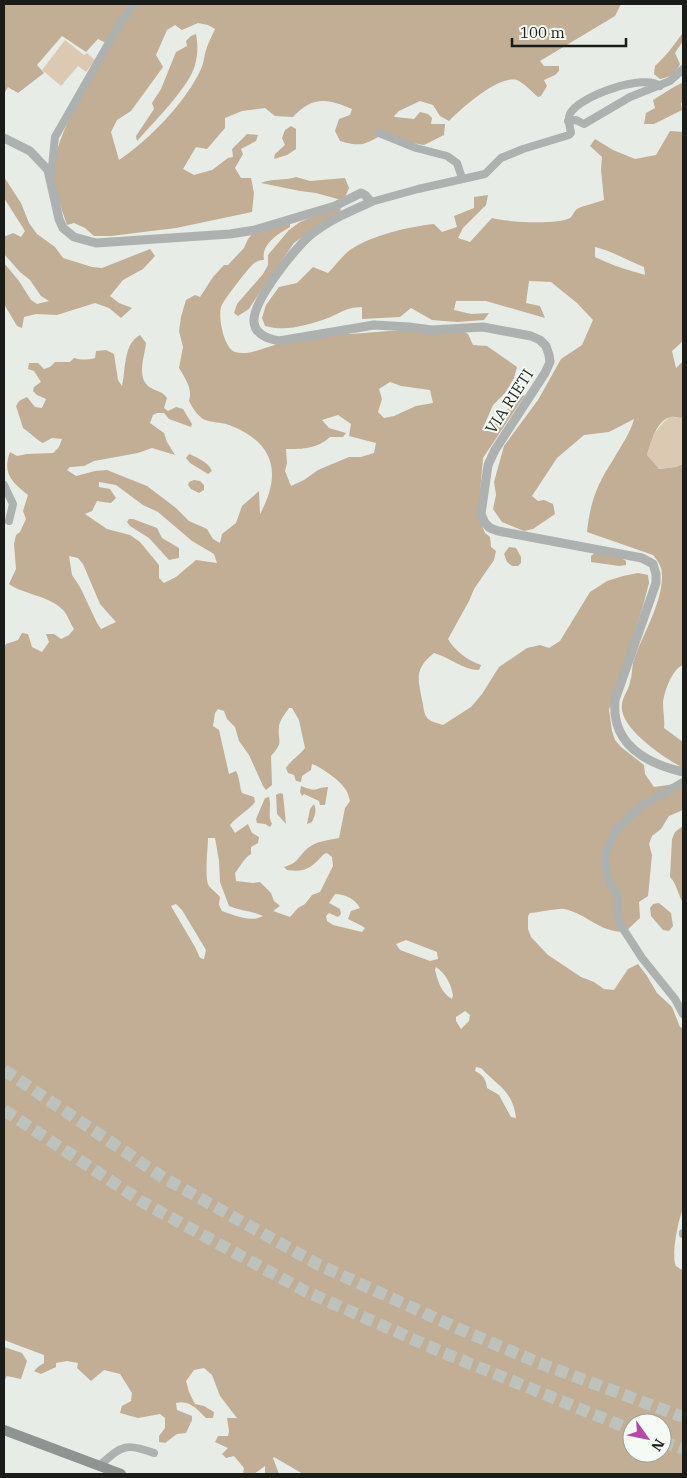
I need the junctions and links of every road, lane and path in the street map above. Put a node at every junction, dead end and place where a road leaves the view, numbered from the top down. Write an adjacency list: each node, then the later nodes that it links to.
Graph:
1 (134, 4): 8 (street)
2 (683, 69): 3 (street)
3 (660, 86): 4 (street); 4 (street)
4 (568, 121): 7 (street)
5 (379, 133): 7 (street)
6 (4, 138): 8 (street)
7 (462, 178): 9 (street)
8 (50, 181): 9 (street)
9 (371, 202): 12 (street, VIA RIETI)
10 (4, 485): 11 (street)
11 (9, 521)
12 (683, 772)
13 (683, 782): 14 (street)
14 (683, 1014)
15 (4, 1430): 17 (main road)
16 (154, 1453): 17 (street)
17 (99, 1466): 18 (main road)
18 (121, 1474)

